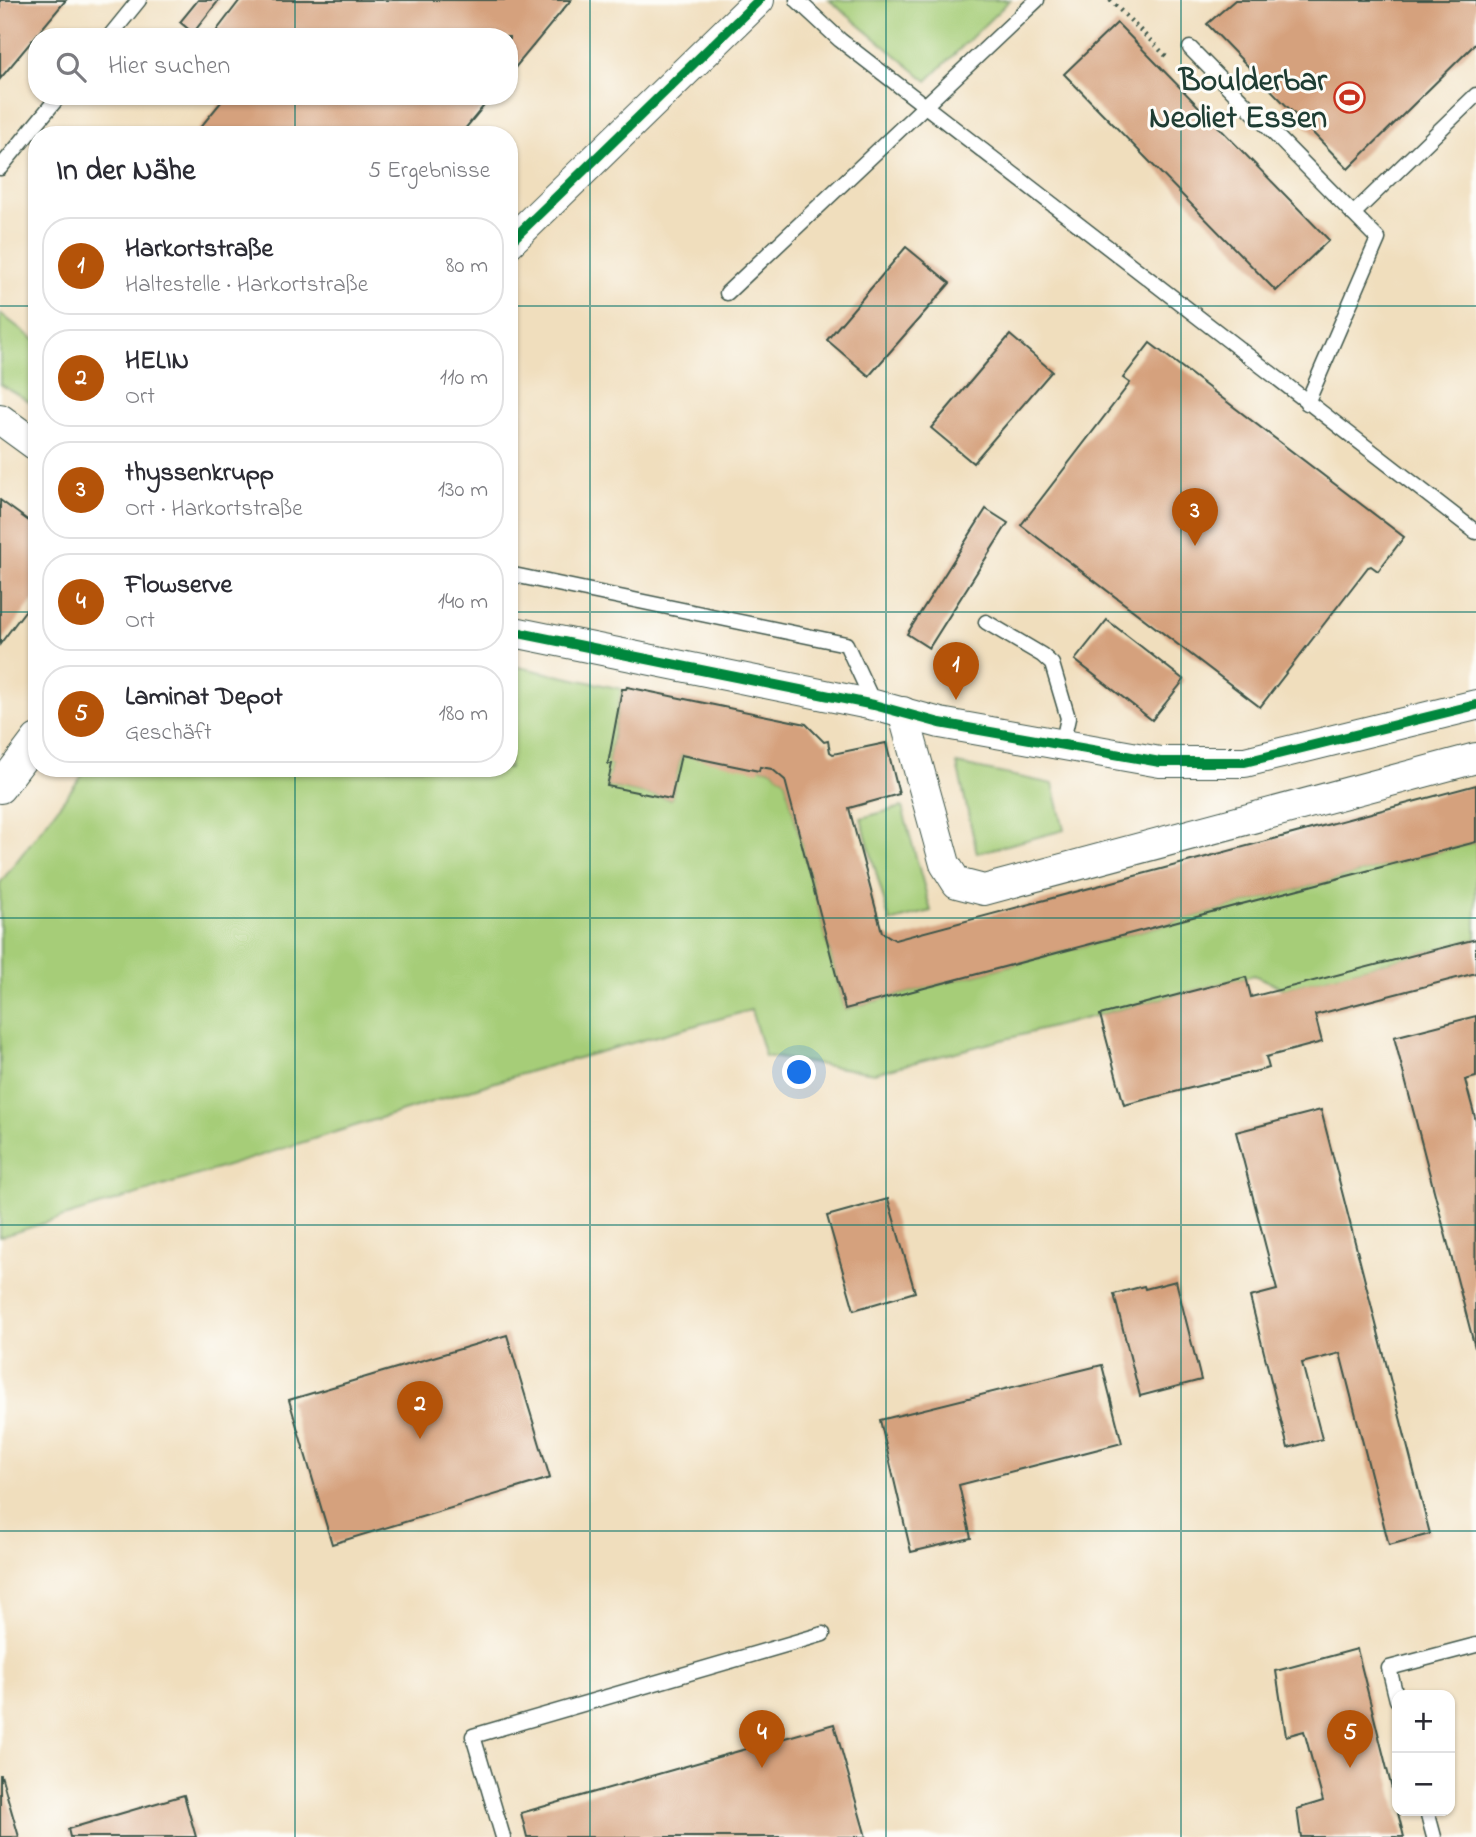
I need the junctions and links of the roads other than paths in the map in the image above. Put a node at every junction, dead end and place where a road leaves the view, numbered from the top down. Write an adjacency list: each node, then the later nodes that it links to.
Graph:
1 (139, 0): 5 (lane)
2 (758, 0): 14 (street)
3 (797, 0): 9 (lane)
4 (1037, 0): 9 (lane)
5 (116, 28)
6 (1191, 48): 13 (lane)
7 (1476, 95): 13 (lane)
8 (52, 105): 10 (lane)
9 (924, 105): 15 (lane); 16 (lane)
10 (34, 126)
11 (28, 134): 12 (lane)
12 (0, 168)
13 (1353, 214): 16 (lane)
14 (518, 234)
15 (727, 293)
16 (1307, 403): 19 (lane)
17 (0, 419): 18 (street)
18 (28, 439)
19 (1476, 532)
20 (518, 576): 23 (lane)
21 (986, 622): 26 (lane)
22 (518, 633): 23 (street)
23 (874, 705): 25 (street)
24 (1476, 705): 26 (street)
25 (903, 712): 26 (street); 28 (street)
26 (1062, 745)
27 (28, 747): 29 (street)
28 (1476, 758)
29 (6, 768)
30 (822, 1634): 34 (lane)
31 (1476, 1645): 32 (lane)
32 (1394, 1690)
33 (1428, 1816): 35 (lane)
34 (503, 1837)
35 (1434, 1837)

